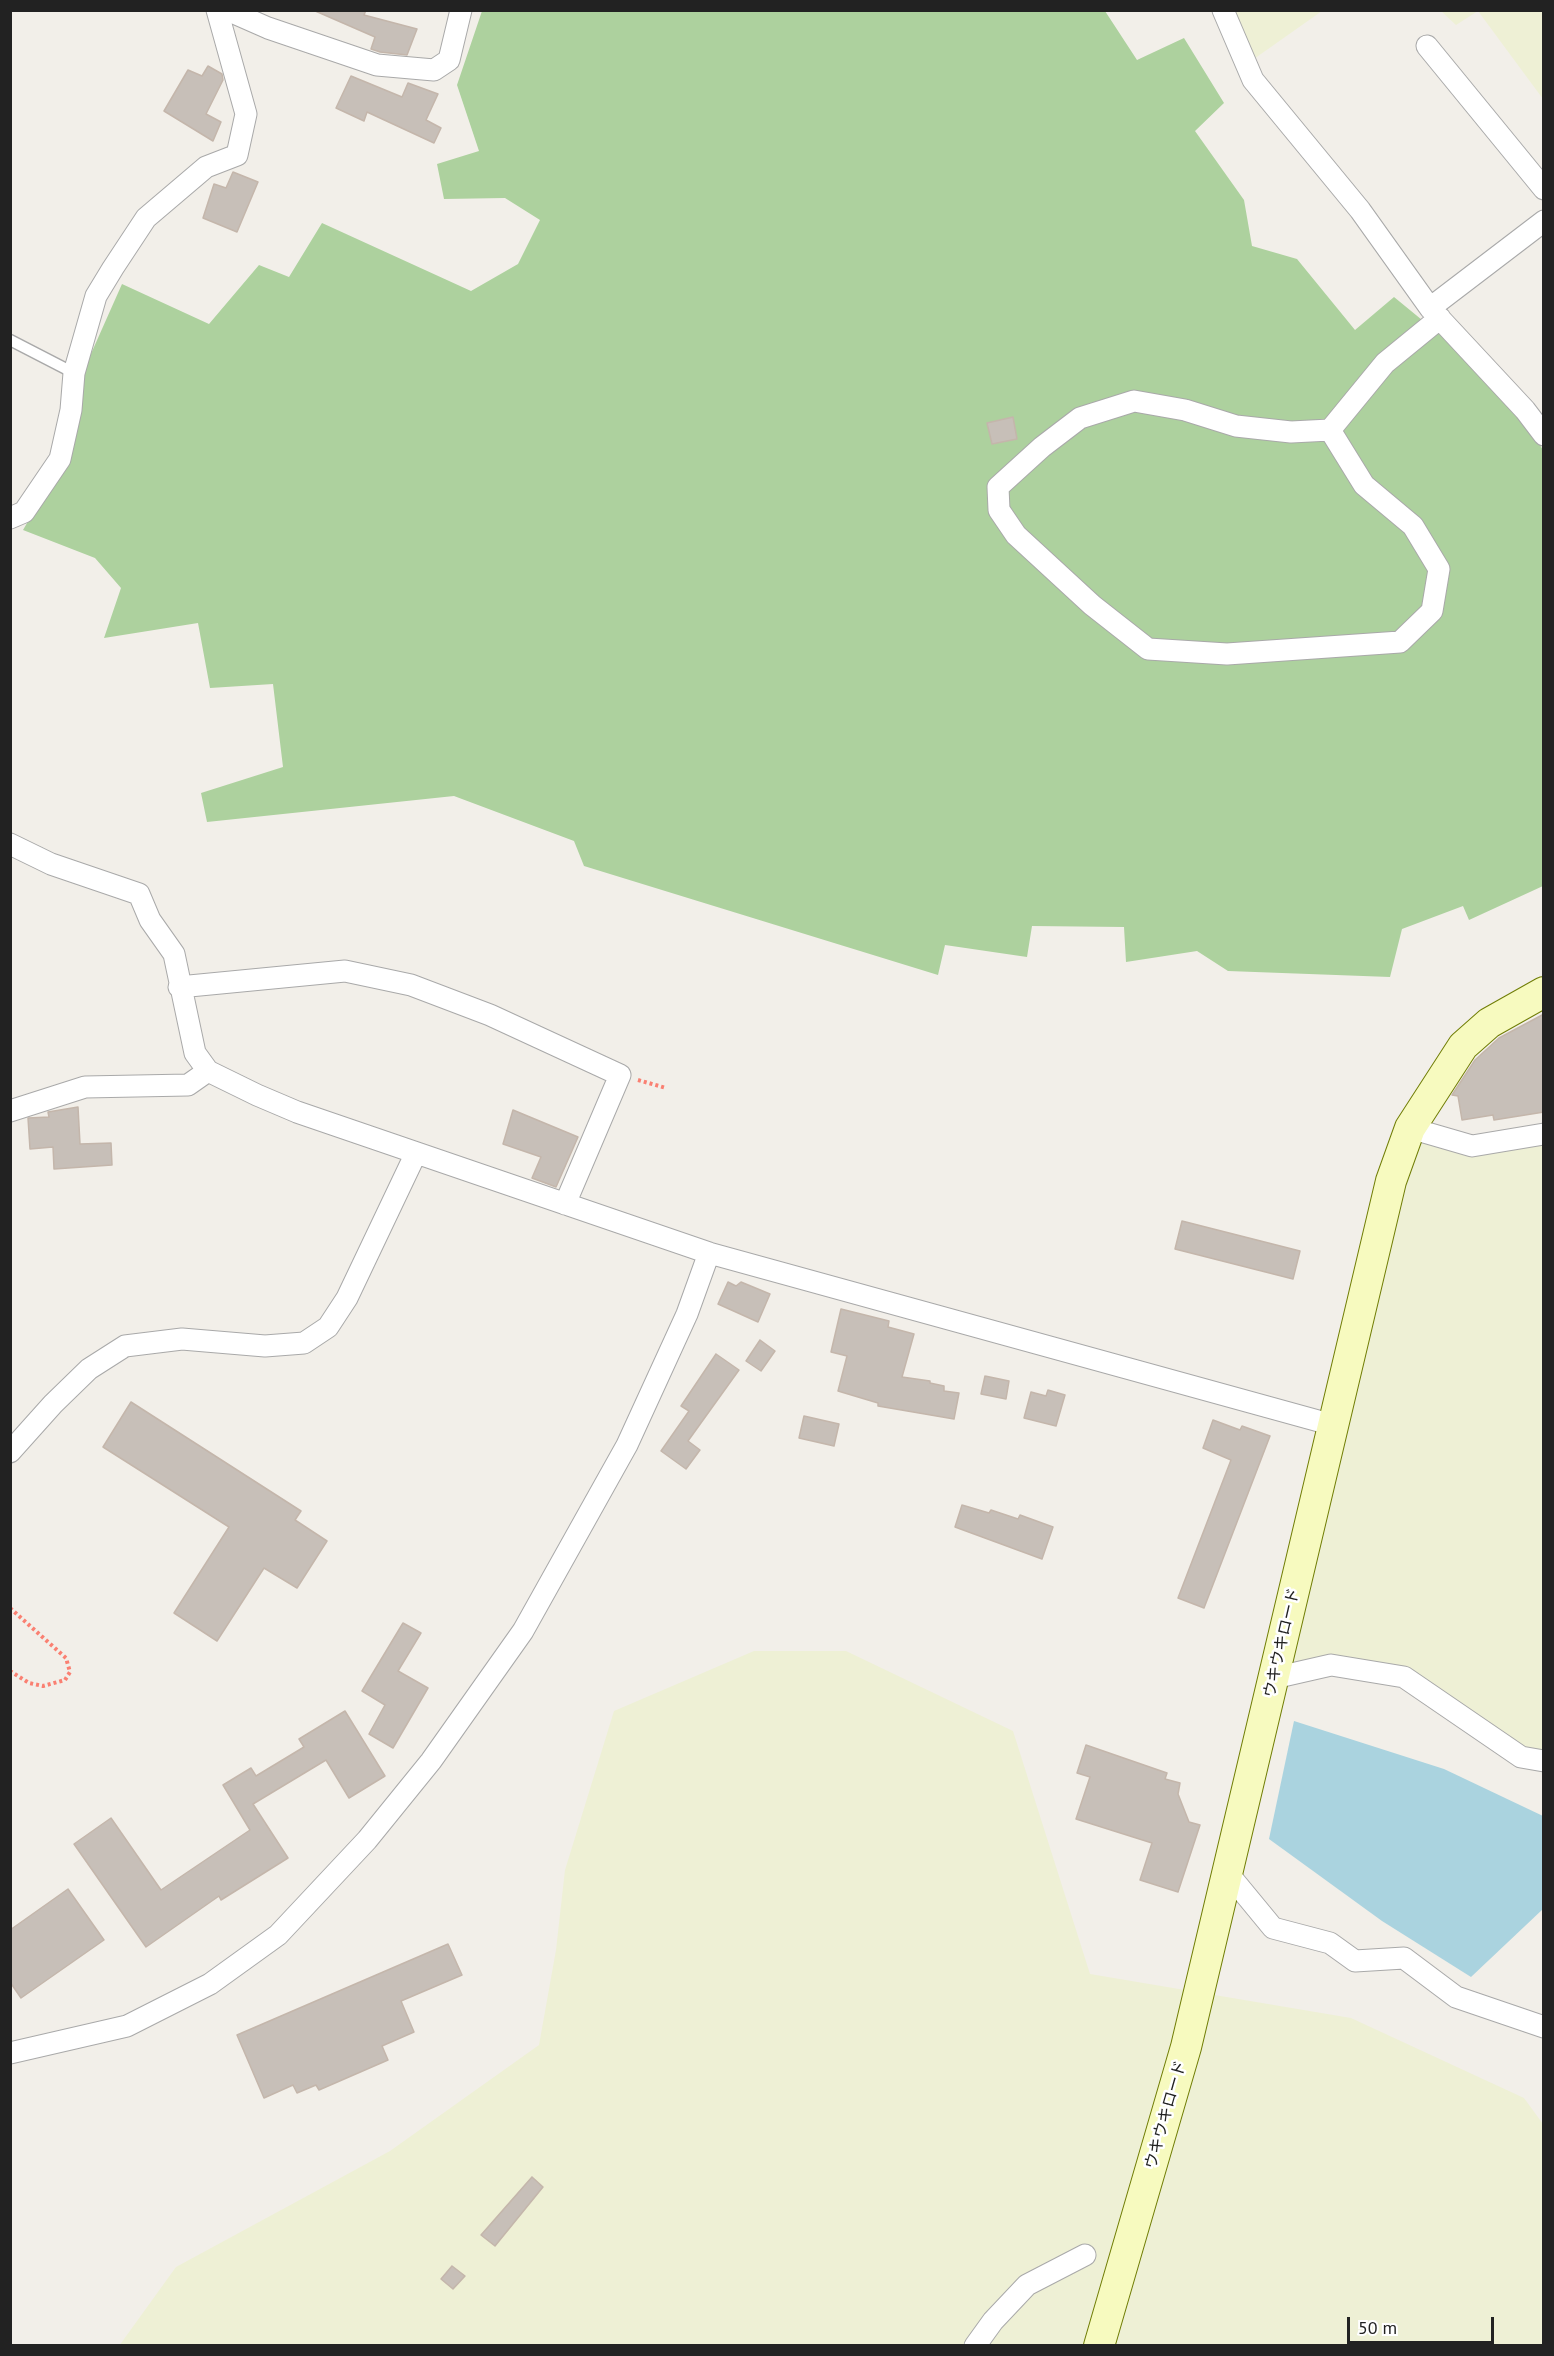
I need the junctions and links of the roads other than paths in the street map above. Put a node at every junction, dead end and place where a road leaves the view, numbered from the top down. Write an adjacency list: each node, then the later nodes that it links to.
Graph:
1 (217, 10): 10 (street)
2 (226, 10): 3 (street)
3 (461, 10)
4 (1223, 10): 8 (street)
5 (1427, 46): 6 (street)
6 (1544, 189)
7 (1544, 221): 8 (street)
8 (1435, 313): 11 (street); 12 (street)
9 (10, 340): 10 (lane)
10 (74, 373): 13 (street)
11 (1330, 430): 11 (street)
12 (1544, 435)
13 (10, 518)
14 (10, 844): 15 (street)
15 (179, 987): 17 (street); 22 (street)
16 (1544, 992): 19 (street, ウキウキロード)
17 (208, 1071): 18 (street); 21 (street)
18 (10, 1111)
19 (1410, 1128): 20 (street); 24 (street, ウキウキロード)
20 (1544, 1134)
21 (416, 1153): 22 (street); 25 (street)
22 (565, 1204): 23 (street)
23 (709, 1253): 24 (street); 30 (street)
24 (1333, 1425): 26 (street, ウキウキロード)
25 (10, 1452)
26 (1274, 1678): 27 (street); 28 (street, ウキウキロード)
27 (1544, 1761)
28 (1226, 1871): 29 (street); 33 (street, ウキウキロード)
29 (1544, 2027)
30 (10, 2053)
31 (1085, 2255): 32 (street)
32 (975, 2346)
33 (1099, 2346)

